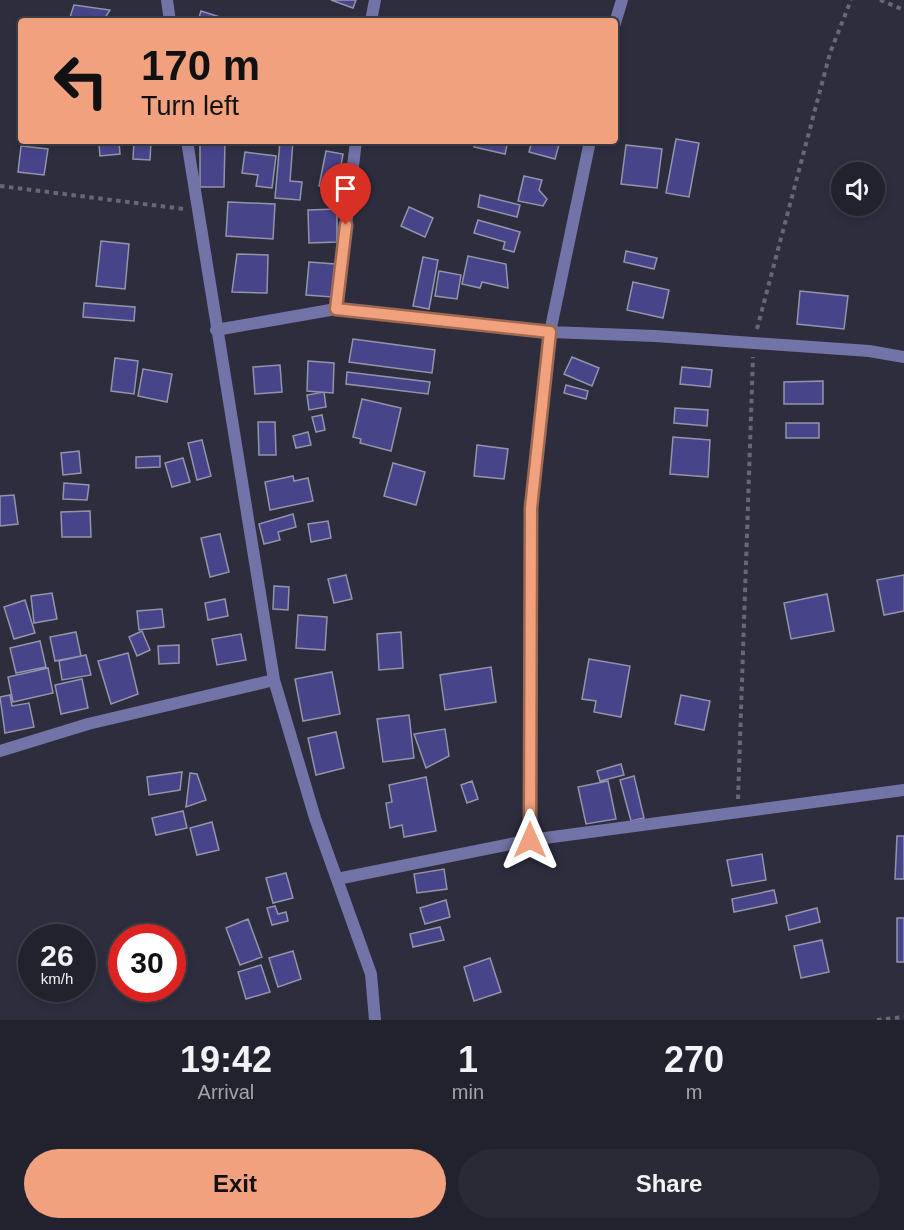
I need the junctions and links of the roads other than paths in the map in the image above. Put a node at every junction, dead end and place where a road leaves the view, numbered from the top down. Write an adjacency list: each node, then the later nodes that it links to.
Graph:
1 (167, 0): 4 (street)
2 (375, 0): 5 (street)
3 (622, 0): 6 (street)
4 (170, 18)
5 (372, 18)
6 (617, 18)
7 (187, 144): 11 (street)
8 (356, 144): 10 (street)
9 (589, 144): 12 (street)
10 (336, 309): 11 (street); 12 (street)
11 (216, 330): 14 (street)
12 (550, 332): 13 (street); 17 (street)
13 (904, 357)
14 (274, 680): 15 (street); 18 (street)
15 (0, 751)
16 (904, 790): 17 (street)
17 (530, 840): 18 (street)
18 (337, 879): 19 (street)
19 (375, 1020)

